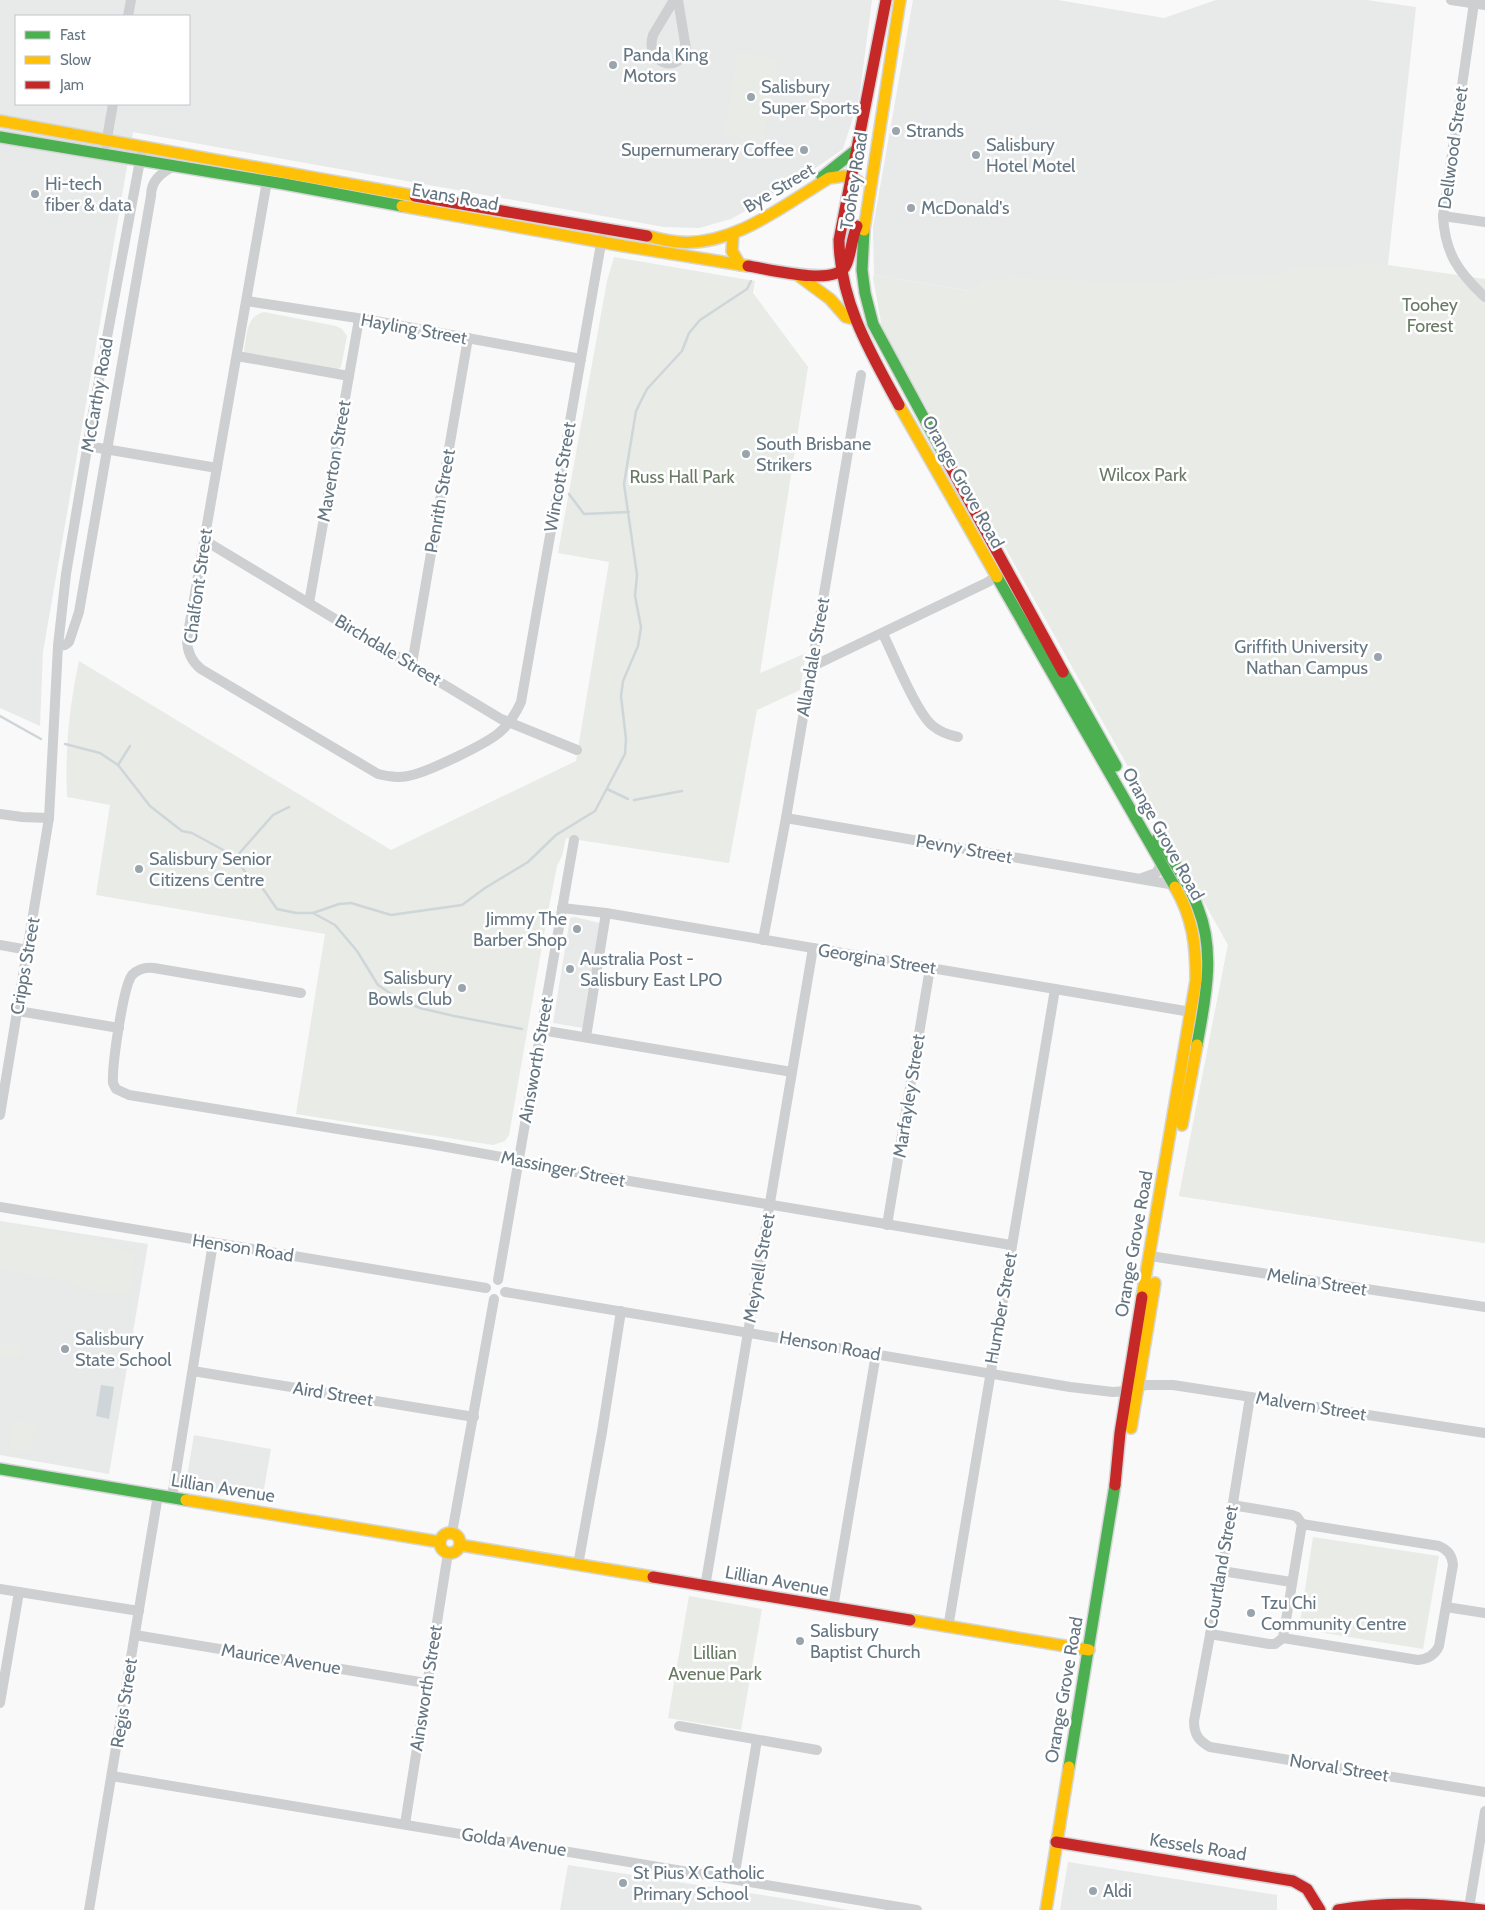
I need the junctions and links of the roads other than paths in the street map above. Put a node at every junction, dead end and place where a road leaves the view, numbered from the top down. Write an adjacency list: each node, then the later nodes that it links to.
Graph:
1 (131, 0): 9 (street)
2 (674, 0): 3 (street)
3 (678, 0)
4 (886, 0): 15 (main road, Toohey Road)
5 (900, 0): 22 (main road, Toohey Road)
6 (1451, 0): 7 (street)
7 (1474, 3): 8 (street); 24 (street, Dellwood Street)
8 (1485, 5)
9 (128, 15)
10 (112, 105): 13 (street)
11 (0, 121): 13 (main road, Evans Road)
12 (0, 137): 16 (main road, Evans Road)
13 (106, 139): 14 (main road, Evans Road); 16 (street)
14 (142, 146): 17 (street, McCarthy Road); 26 (main road, Evans Road)
15 (856, 150): 19 (main road, Toohey Road); 21 (main road)
16 (104, 155): 17 (main road, Evans Road)
17 (140, 161): 18 (main road, Evans Road); 43 (street, McCarthy Road)
18 (172, 167): 20 (main road, Evans Road); 44 (street, McCarthy Road)
19 (850, 177): 21 (main road, Bye Street); 22 (main road); 31 (main road, Toohey Road)
20 (267, 182): 29 (main road, Evans Road); 35 (street, Chalfont Street)
21 (820, 184): 27 (main road, Bye Street)
22 (868, 197): 23 (main road, Toohey Road)
23 (866, 214): 31 (main road); 33 (main road, Toohey Road)
24 (1443, 216): 25 (street); 34 (street, Dellwood Street)
25 (1485, 222)
26 (603, 230): 28 (main road, Evans Road); 29 (street, Wincott Street)
27 (733, 234): 28 (main road, Bye Street); 30 (main road)
28 (700, 241)
29 (601, 242): 30 (main road, Evans Road); 40 (street, Wincott Street)
30 (740, 265): 32 (main road, Evans Road)
31 (841, 271): 32 (main road, Evans Road); 37 (main road, Orange Grove Road)
32 (796, 274): 37 (main road)
33 (863, 278): 47 (main road, Orange Grove Road)
34 (1485, 297)
35 (247, 301): 36 (street, Hayling Street); 39 (street, Chalfont Street)
36 (358, 319): 38 (street, Hayling Street); 42 (street, Maverton Street)
37 (854, 319): 48 (main road, Orange Grove Road)
38 (468, 338): 40 (street, Hayling Street); 52 (street, Penrith Street)
39 (237, 356): 42 (street); 45 (street, Chalfont Street)
40 (581, 359): 54 (street, Wincott Street)
41 (861, 375): 53 (street, Allandale Street)
42 (349, 376): 49 (street, Maverton Street)
43 (88, 446): 44 (street); 51 (street, McCarthy Road)
44 (107, 450): 45 (street); 51 (street, McCarthy Road)
45 (217, 468): 46 (street, Chalfont Street)
46 (204, 540): 49 (street, Birchdale Street); 54 (street, Chalfont Street)
47 (1006, 566): 48 (street); 87 (main road, Orange Grove Road)
48 (996, 578): 50 (street); 61 (main road, Orange Grove Road)
49 (309, 602): 52 (street, Birchdale Street)
50 (882, 634): 53 (street); 55 (street)
51 (58, 646): 58 (street, McCarthy Road)
52 (412, 664): 54 (street, Birchdale Street)
53 (811, 667): 59 (street, Allandale Street)
54 (509, 722): 56 (street, Birchdale Street)
55 (958, 737)
56 (577, 750)
57 (0, 814): 58 (street)
58 (49, 818): 69 (street, Cripps Street)
59 (786, 818): 62 (street, Pevny Street); 66 (street, Allandale Street)
60 (574, 840): 64 (street, Ainsworth Street)
61 (1162, 863): 62 (street); 63 (main road, Orange Grove Road)
62 (1142, 878): 63 (street, Pevny Street)
63 (1175, 885): 74 (main road, Orange Grove Road)
64 (562, 908): 65 (street, Georgina Street); 76 (street, Ainsworth Street)
65 (606, 914): 66 (street, Georgina Street); 77 (street)
66 (763, 940): 68 (street, Georgina Street)
67 (0, 945): 69 (street)
68 (813, 948): 70 (street, Georgina Street); 78 (street, Meynell Street)
69 (28, 950): 73 (street, Cripps Street)
70 (930, 968): 71 (street, Georgina Street); 84 (street, Marfayley Street)
71 (1055, 989): 74 (street, Georgina Street); 86 (street, Humber Street)
72 (301, 993): 75 (street)
73 (18, 1011): 75 (street); 79 (street, Cripps Street)
74 (1191, 1012): 87 (main road, Orange Grove Road)
75 (119, 1028): 81 (street, Massinger Street)
76 (542, 1030): 77 (street); 81 (street, Ainsworth Street)
77 (586, 1037): 78 (street)
78 (792, 1072): 82 (street, Meynell Street)
79 (3, 1077): 80 (street, Cripps Street)
80 (0, 1115)
81 (518, 1161): 82 (street, Massinger Street); 88 (street, Ainsworth Street)
82 (770, 1205): 84 (street, Massinger Street); 94 (street, Meynell Street)
83 (0, 1207): 85 (street, Henson Road)
84 (887, 1225): 86 (street, Massinger Street)
85 (213, 1243): 89 (street, Henson Road); 96 (street)
86 (1012, 1246): 97 (street, Humber Street)
87 (1154, 1257): 92 (street, Melina Street); 98 (main road, Orange Grove Road); 99 (main road, Orange Grove Road)
88 (498, 1280): 89 (street); 90 (street)
89 (486, 1288): 91 (street)
90 (505, 1292): 91 (street); 93 (street, Henson Road)
91 (494, 1300): 101 (street)
92 (1485, 1308)
93 (621, 1311): 94 (street, Henson Road); 113 (street)
94 (748, 1332): 95 (street, Henson Road); 116 (street, Meynell Street)
95 (876, 1354): 97 (street, Henson Road); 120 (street)
96 (193, 1371): 101 (street, Aird Street); 106 (street)
97 (990, 1373): 99 (street, Henson Road); 123 (street, Humber Street)
98 (1138, 1388): 99 (street, Malvern Street); 100 (street, Malvern Street); 104 (main road, Orange Grove Road)
99 (1126, 1391): 104 (main road, Orange Grove Road)
100 (1250, 1397): 102 (street, Malvern Street); 107 (street, Courtland Street)
101 (474, 1417): 109 (street)
102 (1485, 1433)
103 (0, 1469): 105 (main road, Lillian Avenue)
104 (1117, 1475): 127 (main road, Orange Grove Road)
105 (158, 1495): 106 (main road, Lillian Avenue); 121 (street, Regis Street)
106 (172, 1497): 110 (main road, Lillian Avenue)
107 (1232, 1506): 108 (street); 114 (street, Courtland Street)
108 (1302, 1524): 115 (street); 119 (street)
109 (452, 1533): 110 (main road); 111 (main road)
110 (440, 1542): 112 (main road)
111 (460, 1545): 112 (main road); 113 (main road, Lillian Avenue)
112 (448, 1553): 128 (street, Ainsworth Street)
113 (578, 1565): 116 (main road, Lillian Avenue)
114 (1222, 1571): 115 (street); 124 (street, Courtland Street)
115 (1291, 1582): 126 (street)
116 (705, 1587): 120 (main road, Lillian Avenue)
117 (0, 1589): 118 (street)
118 (19, 1592): 121 (street); 129 (street)
119 (1446, 1607): 122 (street); 126 (street)
120 (833, 1608): 123 (main road, Lillian Avenue)
121 (139, 1611): 125 (street, Regis Street)
122 (1485, 1613)
123 (948, 1628): 127 (main road, Lillian Avenue)
124 (1210, 1634): 126 (street); 131 (street, Courtland Street)
125 (135, 1635): 128 (street, Maurice Avenue); 134 (street, Regis Street)
126 (1283, 1638)
127 (1088, 1650): 138 (main road, Orange Grove Road)
128 (426, 1683): 137 (street, Ainsworth Street)
129 (0, 1703)
130 (679, 1726): 132 (street)
131 (1196, 1736): 135 (street, Norval Street)
132 (757, 1740): 133 (street); 139 (street)
133 (817, 1750)
134 (112, 1776): 137 (street, Golda Avenue); 141 (street, Regis Street)
135 (1485, 1792)
136 (1485, 1811): 140 (street)
137 (405, 1824): 139 (street, Golda Avenue)
138 (1056, 1842): 143 (main road, Orange Grove Road); 144 (main road, Kessels Road)
139 (734, 1879): 142 (street, Golda Avenue)
140 (1469, 1908): 145 (main road); 146 (main road)
141 (89, 1910)
142 (917, 1910)
143 (1046, 1910)
144 (1320, 1910)
145 (1338, 1910)
146 (1483, 1910)

